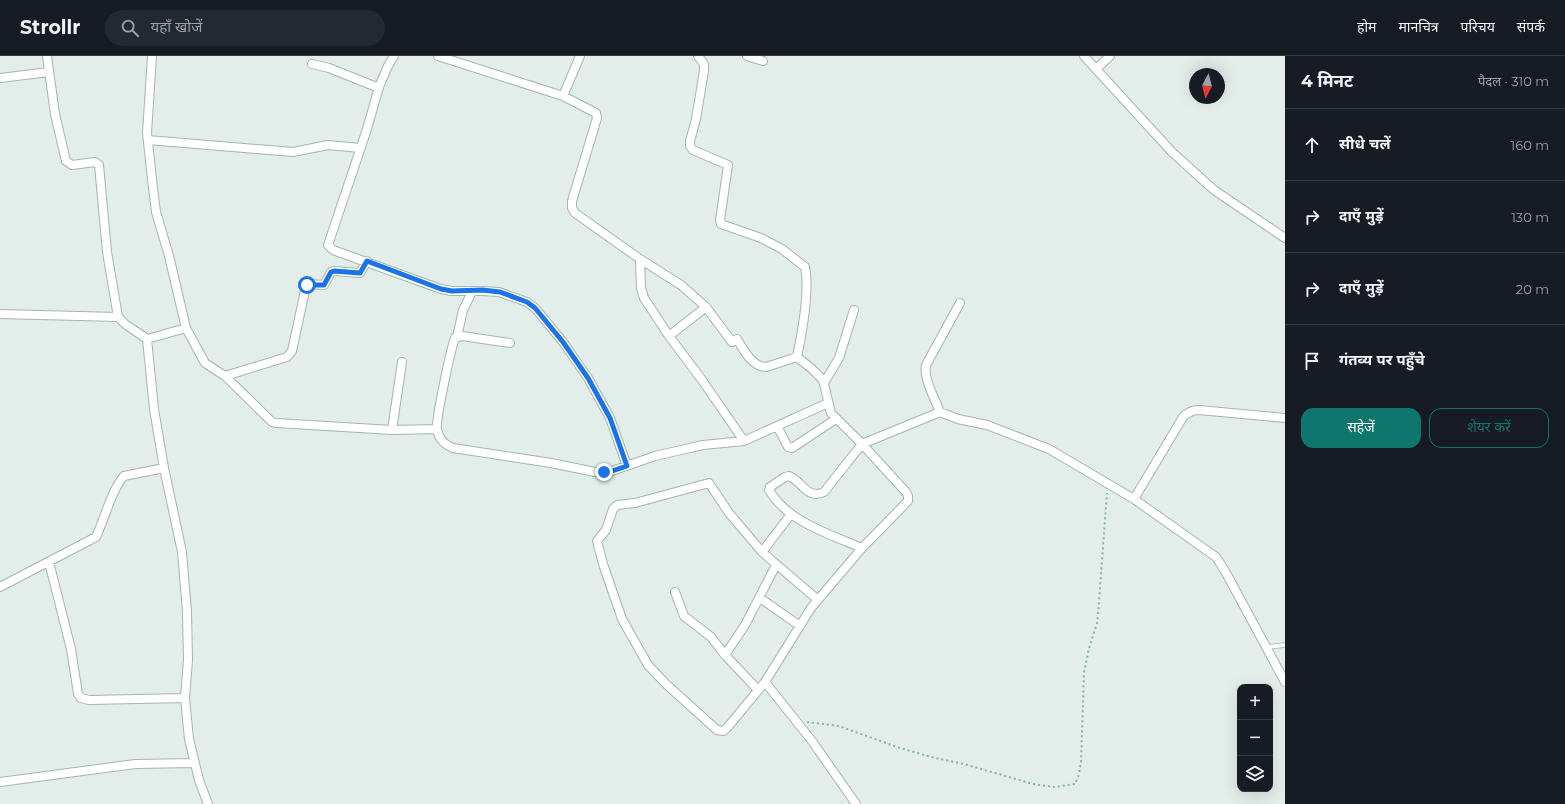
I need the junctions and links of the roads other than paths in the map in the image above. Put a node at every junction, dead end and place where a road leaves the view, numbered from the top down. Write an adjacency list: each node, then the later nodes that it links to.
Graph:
1 (47, 56): 13 (street)
2 (152, 56): 17 (street)
3 (394, 56): 15 (street)
4 (438, 56): 16 (street)
5 (580, 56): 16 (street)
6 (698, 56): 33 (street)
7 (747, 56): 10 (street)
8 (1084, 56): 12 (street)
9 (1110, 56): 12 (street)
10 (763, 61)
11 (312, 64): 15 (street)
12 (1096, 69): 19 (street)
13 (49, 72): 14 (street); 27 (street)
14 (0, 78)
15 (379, 88): 18 (street)
16 (563, 96): 20 (street)
17 (148, 140): 18 (street); 28 (street)
18 (360, 148): 21 (street)
19 (1285, 238)
20 (640, 260): 24 (street); 29 (street)
21 (367, 261): 22 (street); 35 (street)
22 (472, 292): 30 (street); 46 (street)
23 (960, 303): 38 (street)
24 (706, 306): 29 (street); 33 (street)
25 (854, 310): 36 (street)
26 (0, 314): 27 (street)
27 (118, 317): 31 (street)
28 (186, 328): 31 (street); 35 (street)
29 (669, 336): 44 (street)
30 (457, 337): 32 (street); 43 (street)
31 (147, 339): 47 (street)
32 (510, 343)
33 (797, 357): 36 (street)
34 (402, 362): 42 (street)
35 (225, 376): 42 (street)
36 (824, 383): 37 (street)
37 (828, 402): 40 (street); 41 (street)
38 (940, 412): 45 (street); 48 (street)
39 (1285, 418): 48 (street)
40 (836, 419): 41 (street); 45 (street)
41 (777, 426): 44 (street)
42 (392, 430): 43 (street)
43 (437, 430): 46 (street)
44 (744, 441): 46 (street)
45 (862, 444): 49 (street); 50 (street)
46 (627, 466)
47 (164, 468): 52 (street); 65 (street)
48 (1134, 499): 60 (street)
49 (791, 514): 50 (street); 51 (street)
50 (862, 548): 57 (street)
51 (762, 552): 53 (street); 64 (street)
52 (49, 562): 54 (street); 65 (street)
53 (776, 565): 56 (street); 57 (street)
54 (0, 588)
55 (674, 592): 61 (street)
56 (760, 598): 58 (street); 61 (street)
57 (818, 600): 58 (street)
58 (800, 626): 62 (street)
59 (1285, 645): 60 (lane)
60 (1267, 647): 63 (street)
61 (725, 654): 64 (street)
62 (765, 682): 64 (street); 69 (street)
63 (1285, 682)
64 (758, 690)
65 (185, 698): 66 (street)
66 (195, 763): 67 (street); 68 (street)
67 (0, 782)
68 (208, 804)
69 (856, 804)

